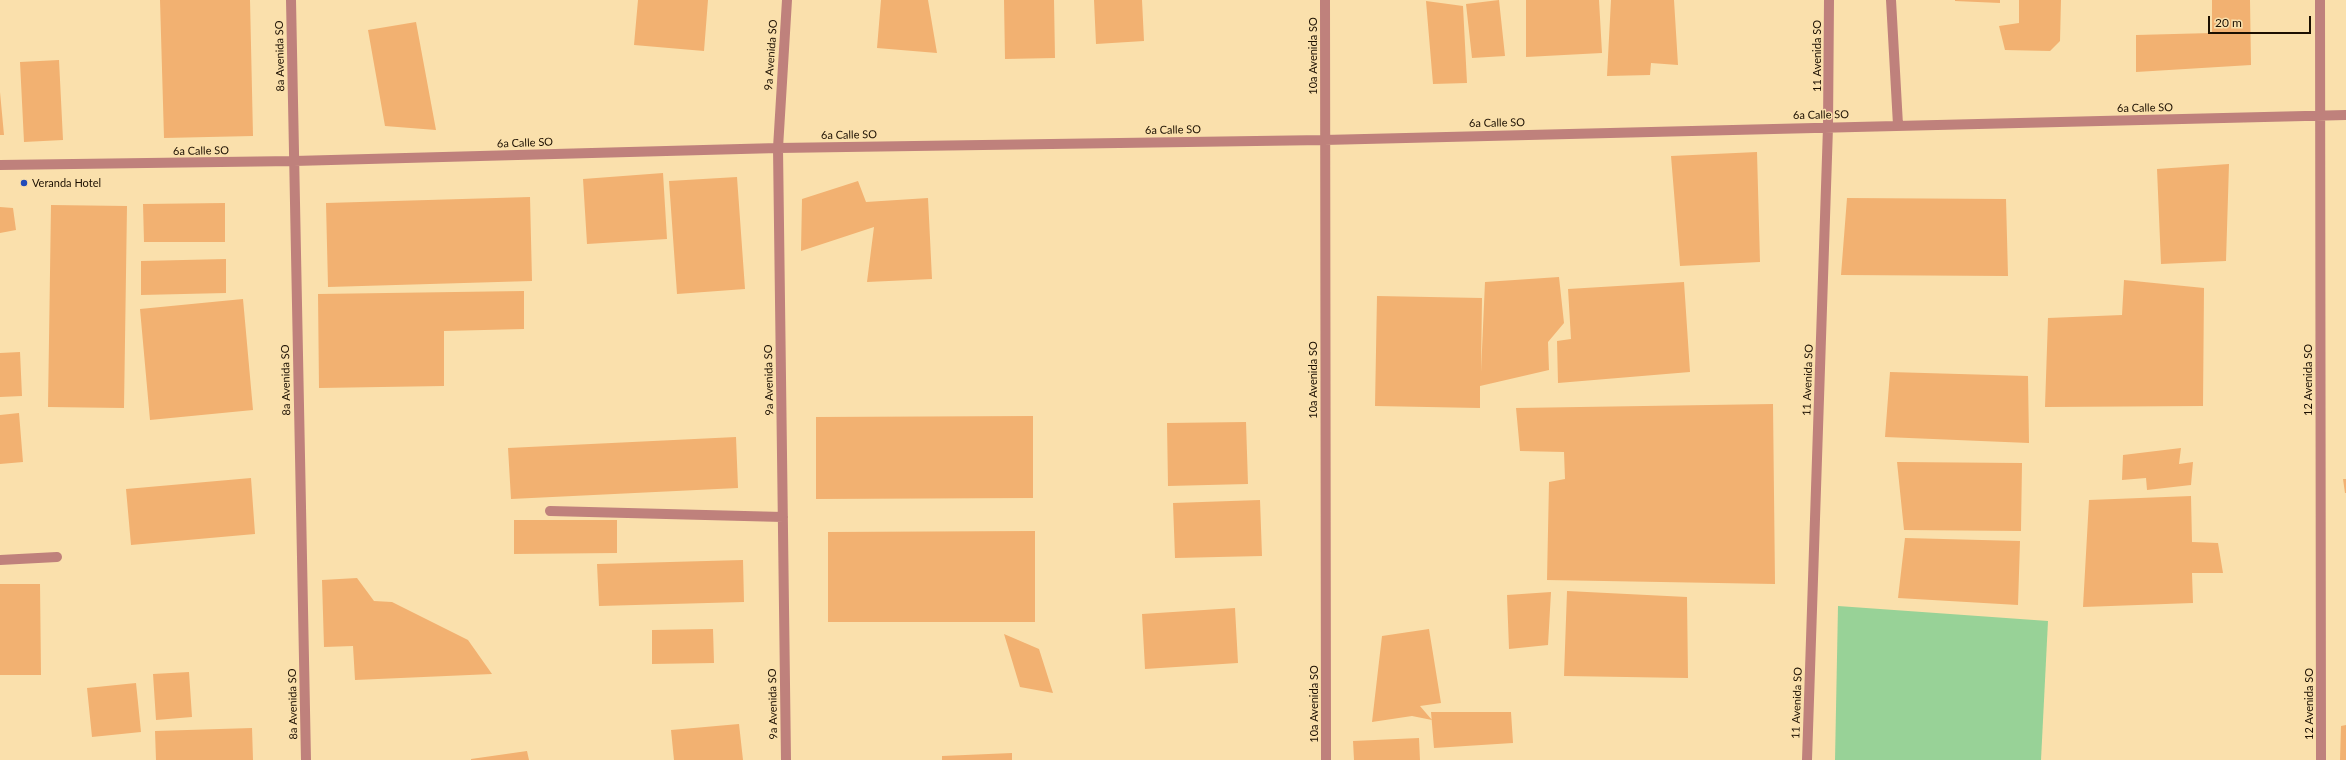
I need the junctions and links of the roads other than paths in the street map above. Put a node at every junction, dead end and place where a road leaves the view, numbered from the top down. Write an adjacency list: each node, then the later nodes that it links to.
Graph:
1 (291, 0): 13 (street, 8a Avenida SO)
2 (787, 0): 12 (street, 9a Avenida SO)
3 (1325, 0): 11 (street, 10a Avenida SO)
4 (1828, 0): 10 (street, 11 Avenida SO)
5 (1891, 0): 9 (street)
6 (2320, 0): 8 (street, 12 Avenida SO)
7 (2346, 115): 8 (street, 6a Calle SO)
8 (2319, 116): 9 (street, 6a Calle SO); 23 (street, 12 Avenida SO)
9 (1898, 125): 10 (street, 6a Calle SO)
10 (1828, 127): 11 (street, 6a Calle SO); 22 (street, 11 Avenida SO)
11 (1324, 140): 12 (street, 6a Calle SO); 21 (street, 10a Avenida SO)
12 (778, 148): 13 (street, 6a Calle SO); 16 (street, 9a Avenida SO)
13 (294, 162): 14 (street, 6a Calle SO); 19 (street, 8a Avenida SO)
14 (0, 165)
15 (550, 511): 16 (street)
16 (783, 517): 20 (street, 9a Avenida SO)
17 (57, 557): 18 (street)
18 (0, 560)
19 (306, 760)
20 (786, 760)
21 (1326, 760)
22 (1807, 760)
23 (2321, 760)

